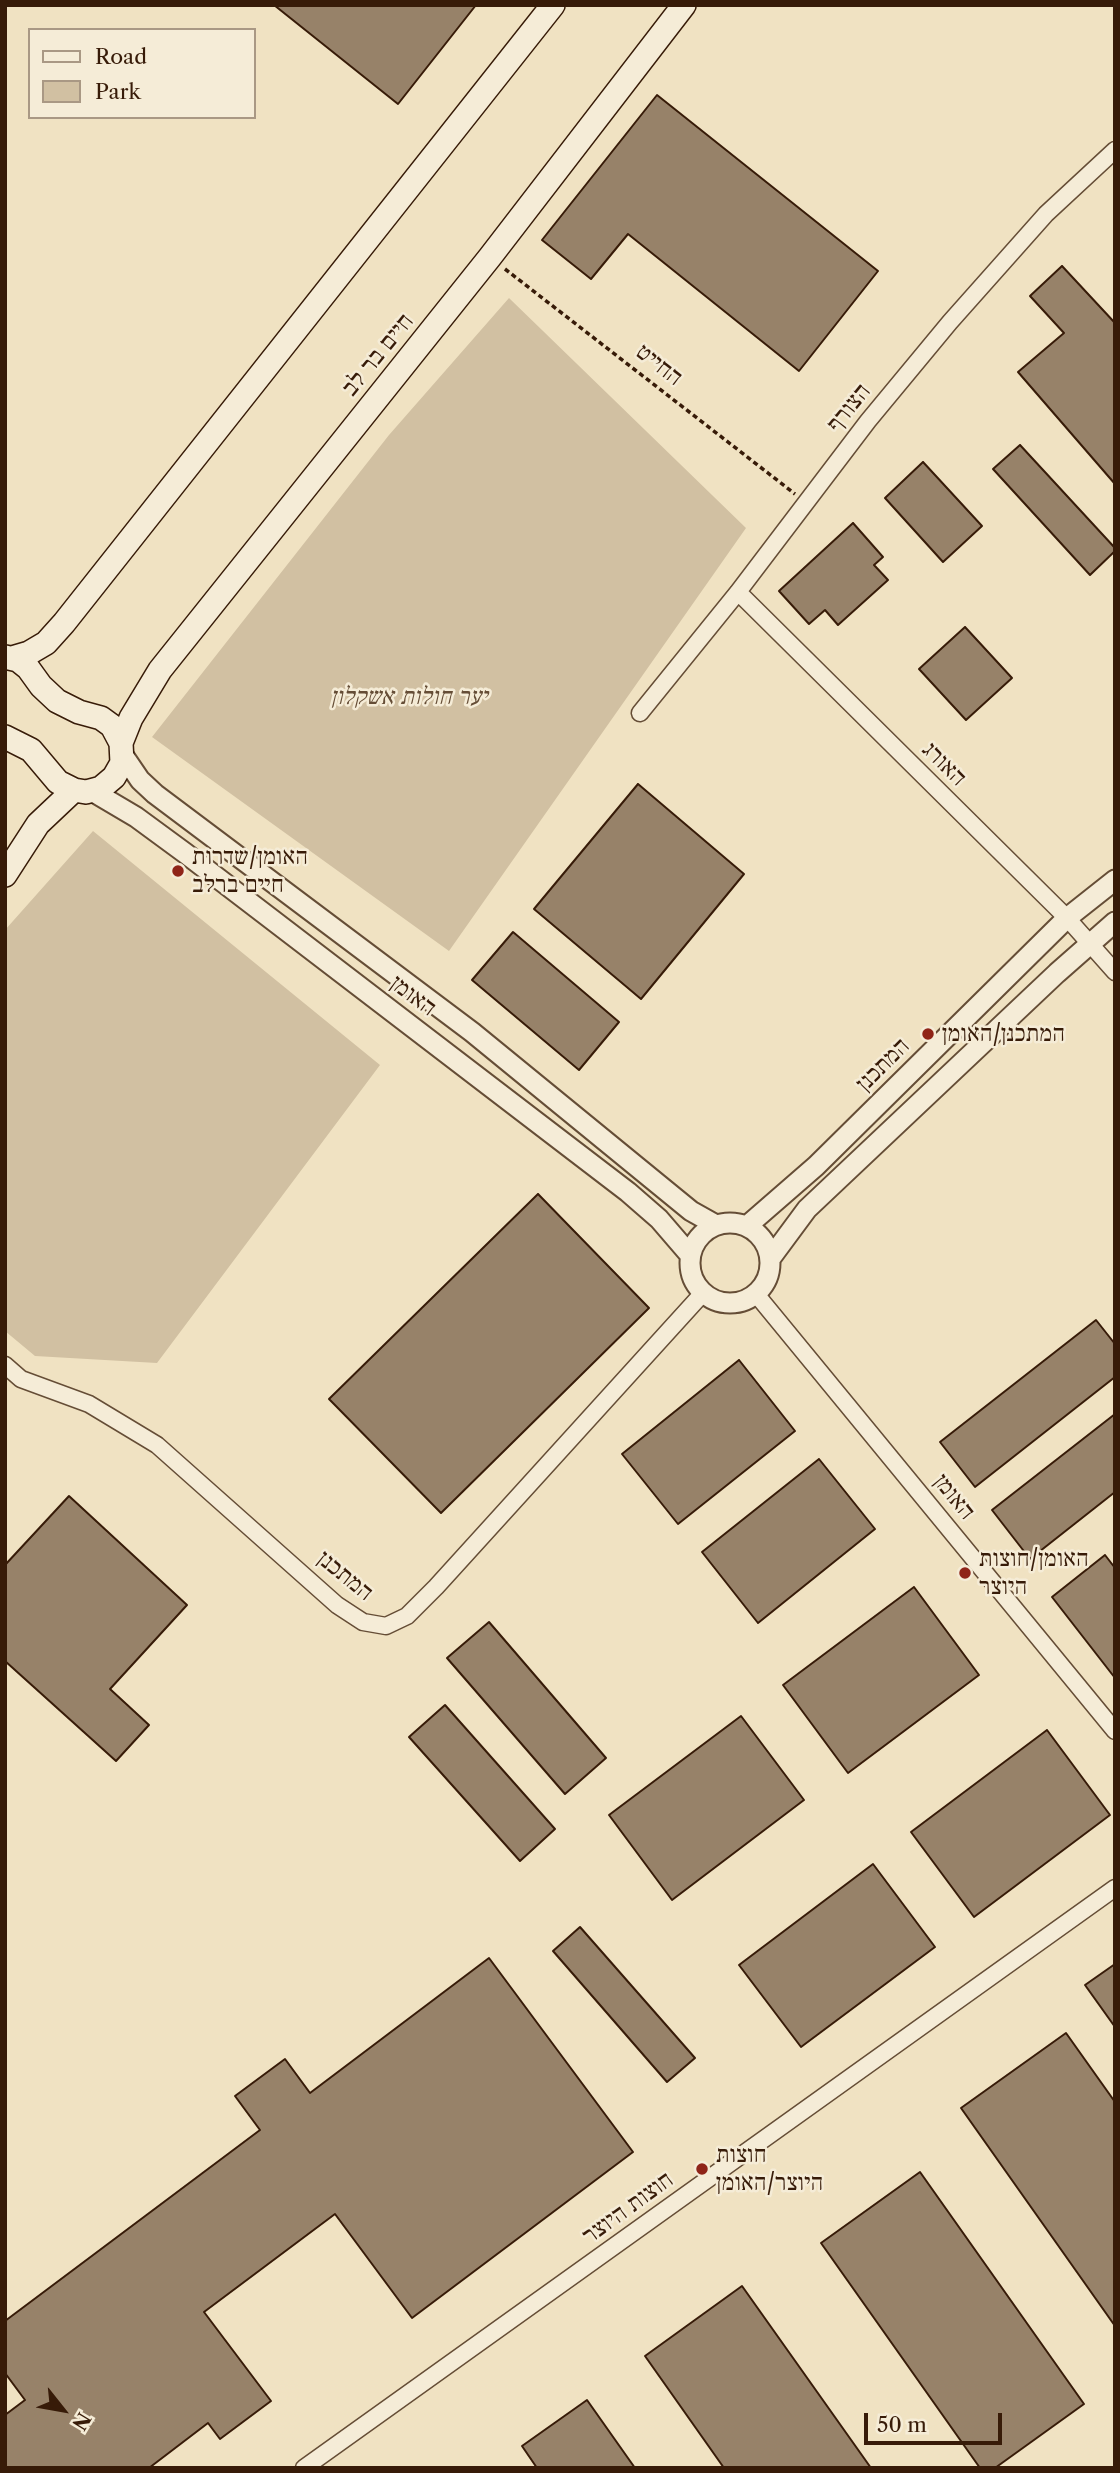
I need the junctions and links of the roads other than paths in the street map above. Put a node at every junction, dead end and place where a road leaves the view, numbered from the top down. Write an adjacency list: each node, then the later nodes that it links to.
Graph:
1 (553, 5): 5 (main road)
2 (684, 5): 8 (main road, חיים בר לב)
3 (1115, 150): 4 (street, הצורף)
4 (737, 592): 6 (street, הצורף); 12 (street, האורג)
5 (8, 657): 8 (main road)
6 (640, 713)
7 (5, 737): 9 (main road)
8 (122, 749): 9 (main road, חיים בר לב); 16 (street, האומן)
9 (83, 791): 10 (main road); 18 (street, האומן)
10 (5, 875)
11 (1115, 880): 12 (street, המתכנן)
12 (1067, 918): 14 (street, האורג); 17 (street, המתכנן)
13 (1115, 922): 14 (street)
14 (1091, 944): 15 (street, האורג); 19 (street)
15 (1115, 972)
16 (716, 1225): 17 (street); 18 (street)
17 (747, 1226): 19 (street)
18 (690, 1255): 20 (street)
19 (770, 1259): 21 (street)
20 (703, 1293): 21 (street); 22 (street, המתכנן)
21 (756, 1294): 23 (street, האומן)
22 (5, 1365)
23 (1115, 1731)
24 (1115, 1888): 25 (street, חוצות היוצר)
25 (304, 2468)

